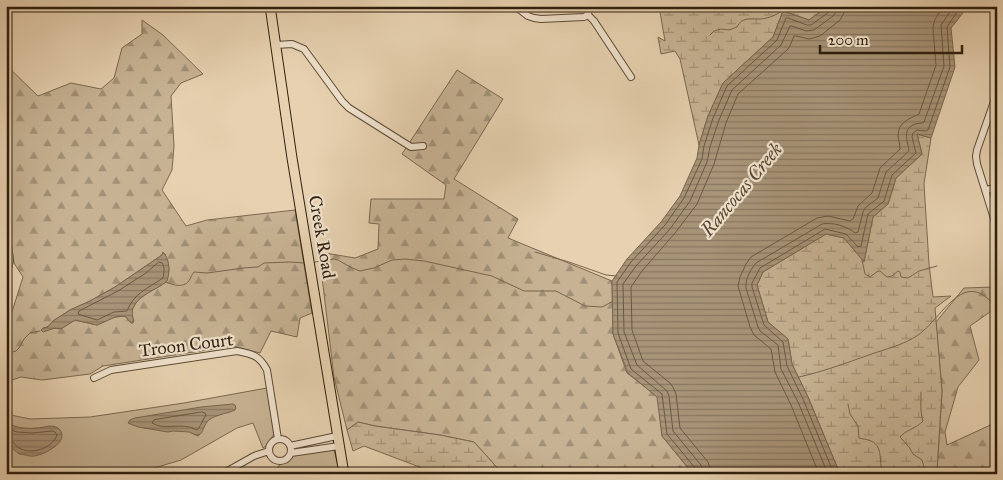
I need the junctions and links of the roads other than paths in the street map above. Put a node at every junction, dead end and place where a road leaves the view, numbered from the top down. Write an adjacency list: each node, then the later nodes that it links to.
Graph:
1 (270, 6): 5 (main road, Creek Road)
2 (515, 6): 4 (street)
3 (589, 6): 4 (street)
4 (588, 14): 6 (street)
5 (276, 45): 8 (street); 16 (main road, Creek Road)
6 (631, 77)
7 (997, 93): 10 (street)
8 (423, 146)
9 (997, 188): 10 (street)
10 (985, 190): 12 (street)
11 (6, 227): 13 (street)
12 (997, 228)
13 (6, 276)
14 (94, 378): 15 (street, Troon Court)
15 (278, 440): 17 (street); 18 (street)
16 (338, 441): 17 (street); 20 (main road, Creek Road)
17 (291, 449): 18 (street)
18 (269, 451): 19 (street)
19 (222, 474)
20 (344, 474)

